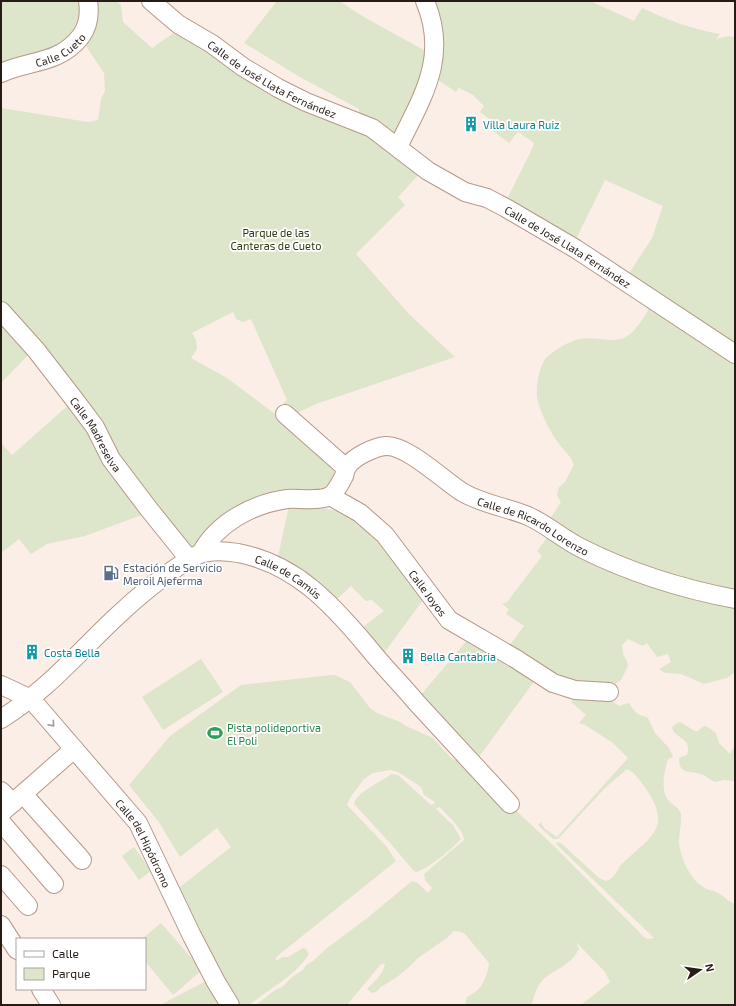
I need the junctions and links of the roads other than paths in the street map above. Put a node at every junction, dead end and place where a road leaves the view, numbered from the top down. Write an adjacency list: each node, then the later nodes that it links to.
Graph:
1 (88, 1): 4 (street, Calle Cueto)
2 (151, 1): 5 (street, Calle de José Llata Fernández)
3 (425, 1): 5 (street)
4 (1, 73)
5 (398, 147): 7 (street, Calle de José Llata Fernández)
6 (1, 311): 11 (street, Calle Madreselva)
7 (735, 354)
8 (285, 414): 9 (street)
9 (346, 468): 10 (street, Calle de Ricardo Lorenzo); 12 (street, Calle de Ricardo Lorenzo)
10 (330, 496): 11 (street); 14 (street, Calle Joyos)
11 (195, 556): 15 (street); 19 (street, Calle de Camús)
12 (735, 599)
13 (1, 686): 15 (street)
14 (609, 692)
15 (31, 699): 16 (street); 17 (street, Calle del Hipódromo, one-way to 17)
16 (1, 720)
17 (74, 749): 18 (street); 29 (street, Calle del Hipódromo)
18 (9, 800): 21 (street)
19 (510, 804)
20 (1, 822): 23 (street)
21 (82, 860)
22 (1, 875): 24 (street)
23 (54, 884)
24 (28, 906)
25 (1, 925): 26 (street)
26 (16, 948)
27 (42, 990): 28 (street)
28 (51, 1005)
29 (230, 1005)

